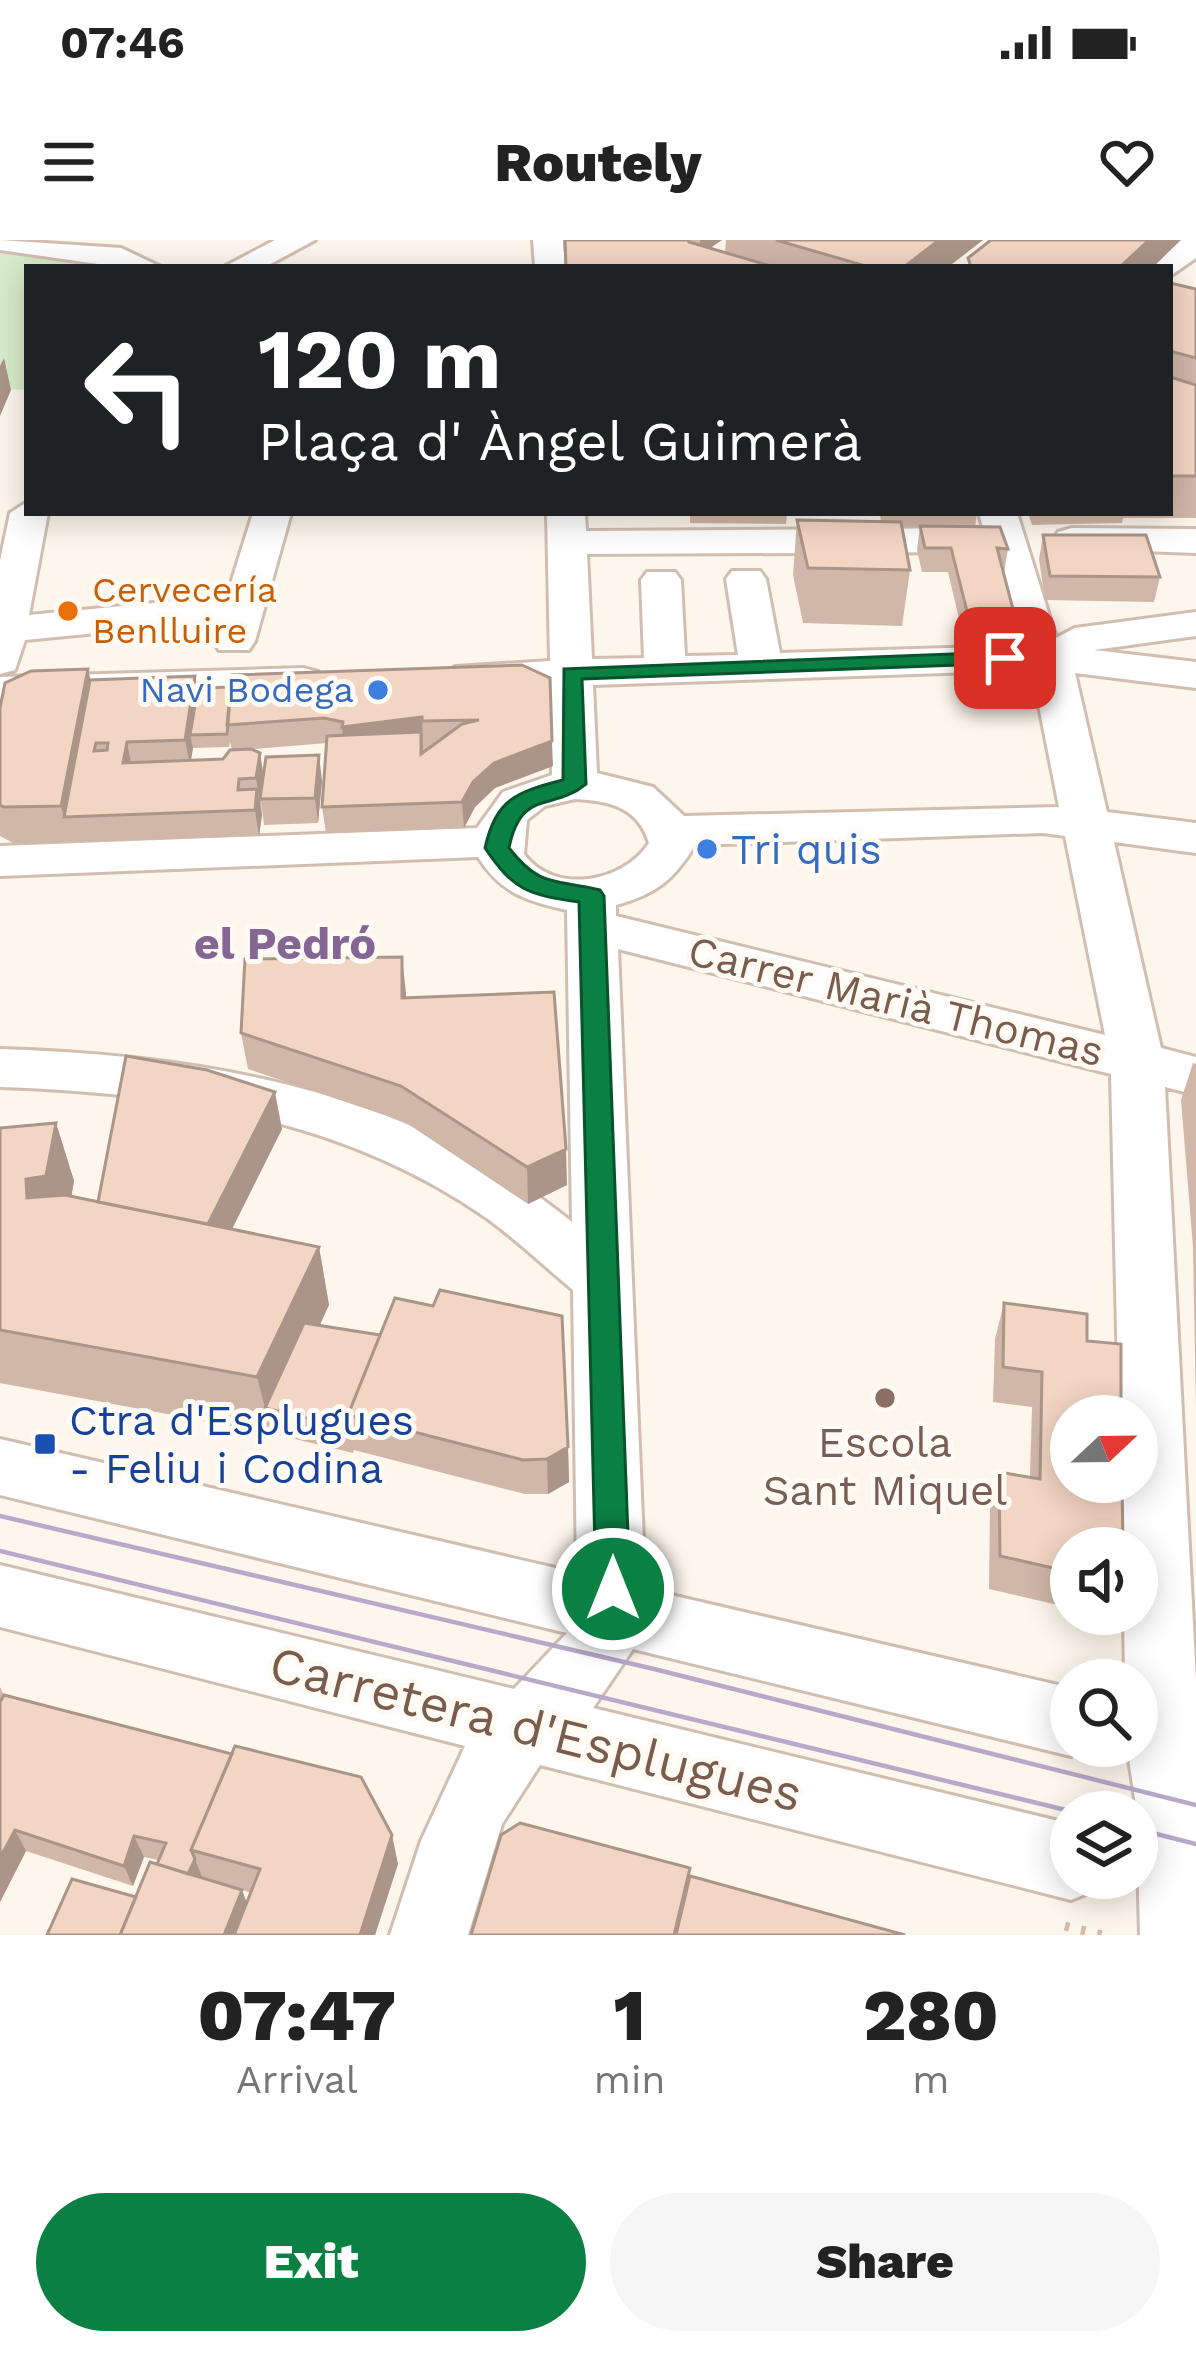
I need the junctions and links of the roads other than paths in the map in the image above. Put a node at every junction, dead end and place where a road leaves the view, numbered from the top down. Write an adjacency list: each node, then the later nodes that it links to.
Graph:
1 (139, 240): 6 (street)
2 (300, 240): 7 (street)
3 (0, 241): 5 (street)
4 (1196, 242): 8 (street)
5 (139, 264)
6 (169, 264)
7 (246, 264)
8 (1171, 264)
9 (28, 516): 17 (street)
10 (271, 516): 16 (street)
11 (566, 528): 12 (street); 22 (street)
12 (1007, 531): 13 (street); 19 (street)
13 (1196, 542)
14 (746, 579): 20 (street)
15 (661, 580): 21 (street)
16 (245, 606): 17 (street); 26 (street)
17 (5, 617)
18 (1196, 624): 19 (street)
19 (1043, 651): 20 (street); 23 (street); 29 (street)
20 (761, 667): 21 (street)
21 (665, 670): 22 (street)
22 (571, 673): 24 (street); 28 (street)
23 (1196, 675)
24 (431, 677)
25 (338, 680): 26 (street)
26 (222, 684): 27 (street)
27 (0, 690)
28 (575, 784): 30 (street); 32 (street)
29 (1088, 823): 30 (street); 31 (street); 35 (street)
30 (670, 831): 34 (street)
31 (1196, 838)
32 (496, 842): 33 (street); 34 (street)
33 (0, 861)
34 (593, 911): 35 (street, Carrer Marià Thomas); 38 (street)
35 (1136, 1060): 37 (street, Carrer Marià Thomas); 44 (street)
36 (0, 1068): 38 (street)
37 (1196, 1076)
38 (602, 1280): 41 (street)
39 (0, 1467): 41 (street)
40 (0, 1596): 43 (street, Carretera d'Esplugues)
41 (612, 1615): 42 (street); 43 (street)
42 (1050, 1717)
43 (526, 1726): 45 (street, Carretera d'Esplugues); 47 (street)
44 (1166, 1745): 46 (street)
45 (1050, 1857)
46 (1172, 1899)
47 (429, 1935)

